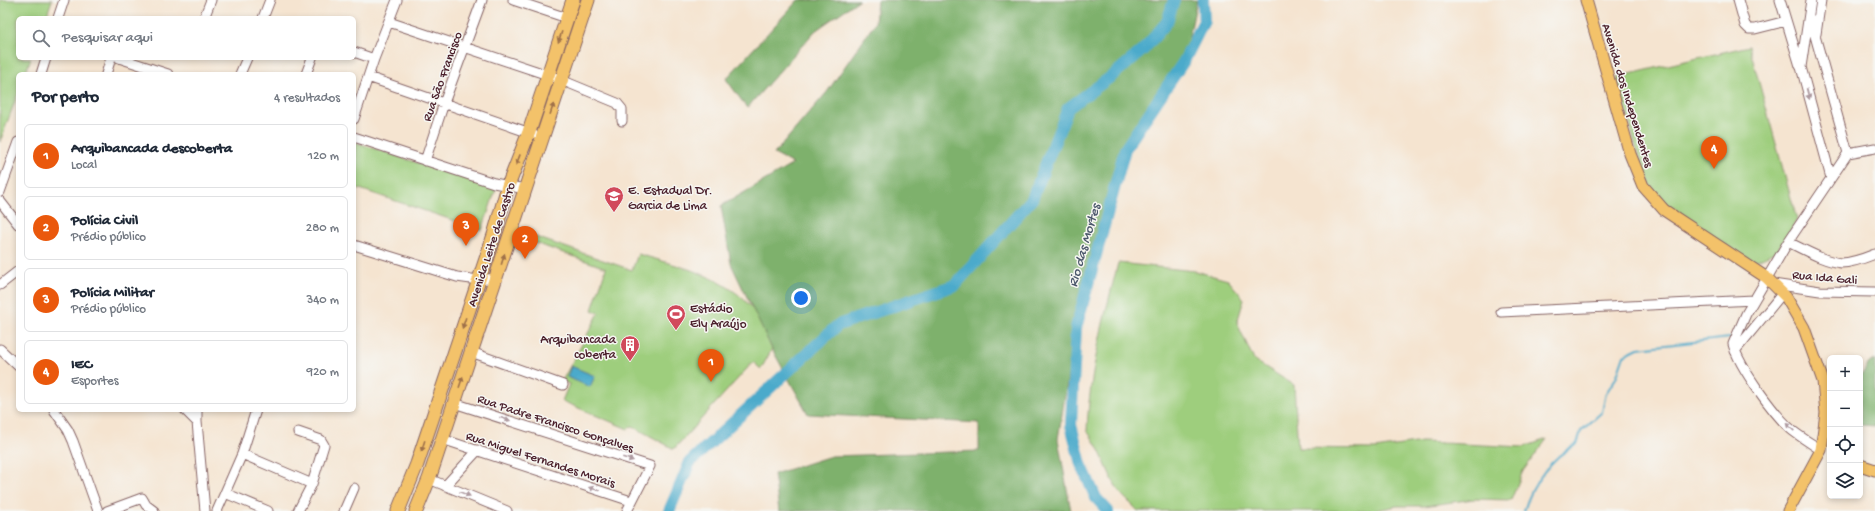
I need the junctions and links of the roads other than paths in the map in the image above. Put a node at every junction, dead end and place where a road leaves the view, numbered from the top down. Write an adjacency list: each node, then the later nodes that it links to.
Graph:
1 (64, 0): 16 (street)
2 (211, 0): 17 (street)
3 (270, 0): 18 (street)
4 (397, 0): 21 (street)
5 (482, 0): 23 (street, Rua São Francisco)
6 (513, 0): 19 (street)
7 (573, 0): 19 (highway, Avenida Leite de Castro)
8 (588, 0): 39 (highway, Avenida Leite de Castro)
9 (1586, 0): 62 (main road, Avenida dos Independentes)
10 (1738, 0): 20 (street)
11 (1780, 0): 20 (street)
12 (1804, 0): 15 (street)
13 (1811, 0): 15 (street)
14 (1821, 0): 22 (street)
15 (1809, 14): 22 (street); 31 (street)
16 (59, 16)
17 (205, 16)
18 (264, 16)
19 (567, 18): 37 (highway, Avenida Leite de Castro, one-way to 37)
20 (1786, 21): 31 (street)
21 (389, 22): 23 (street); 25 (street)
22 (1816, 38): 48 (street)
23 (466, 47): 37 (street); 40 (street, Rua São Francisco)
24 (356, 53): 25 (street)
25 (374, 59): 38 (street)
26 (45, 60): 32 (street)
27 (110, 60): 33 (street)
28 (125, 60): 34 (street)
29 (246, 60): 35 (street)
30 (311, 60): 36 (street)
31 (1801, 67): 50 (street, one-way to 50)
32 (42, 72)
33 (107, 72)
34 (162, 72)
35 (241, 72)
36 (307, 72)
37 (547, 75): 39 (street); 43 (highway, Avenida Leite de Castro)
38 (368, 77): 40 (street); 41 (street)
39 (562, 80): 42 (street); 44 (highway, Avenida Leite de Castro, one-way to 39)
40 (444, 103): 43 (street); 49 (street, Rua São Francisco)
41 (356, 113)
42 (622, 121)
43 (529, 132): 44 (street); 51 (highway, Avenida Leite de Castro, one-way to 51)
44 (543, 137): 52 (highway, Avenida Leite de Castro)
45 (356, 138): 49 (street)
46 (16, 148): 53 (street)
47 (1875, 148): 48 (street)
48 (1848, 153): 50 (street)
49 (425, 161): 51 (street)
50 (1831, 178): 56 (street)
51 (508, 186): 52 (street); 61 (highway, Avenida Leite de Castro)
52 (525, 189): 60 (highway, Avenida Leite de Castro, one-way to 52)
53 (0, 192)
54 (0, 201): 55 (street)
55 (16, 221)
56 (1788, 242): 58 (street); 62 (street)
57 (356, 246): 61 (street)
58 (1875, 254)
59 (16, 273): 63 (street)
60 (497, 278): 61 (street); 70 (highway, Avenida Leite de Castro)
61 (478, 280): 84 (highway, Avenida Leite de Castro, one-way to 84)
62 (1770, 281): 64 (street, Rua Ida Gali); 65 (main road, Avenida dos Independentes); 66 (street)
63 (0, 285)
64 (1875, 292)
65 (1782, 294): 69 (street); 82 (main road, Avenida dos Independentes)
66 (1754, 300): 67 (street); 69 (street)
67 (1501, 312)
68 (0, 349): 71 (street)
69 (1735, 351): 82 (street, one-way to 69)
70 (472, 352): 72 (street); 73 (highway, Avenida Leite de Castro, one-way to 70)
71 (16, 364)
72 (563, 385)
73 (454, 403): 80 (highway, Avenida Leite de Castro); 92 (street, Rua Padre Francisco Gonçalves, one-way to 92)
74 (55, 412): 93 (street)
75 (187, 412): 78 (street)
76 (197, 412): 78 (street)
77 (255, 412): 83 (street)
78 (197, 422): 96 (street)
79 (298, 432): 88 (street)
80 (442, 439): 81 (street, Rua Miguel Fernandes Morais); 87 (highway, Avenida Leite de Castro)
81 (478, 450): 89 (street); 92 (street, Rua Miguel Fernandes Morais, one-way to 81)
82 (1826, 452): 105 (main road)
83 (242, 454): 88 (street); 91 (street)
84 (417, 464): 87 (highway); 101 (highway, Avenida Leite de Castro)
85 (1863, 466): 86 (main road)
86 (1875, 470)
87 (429, 479): 89 (street); 102 (highway, Avenida Leite de Castro)
88 (312, 484): 99 (street)
89 (445, 486): 103 (street, one-way to 103)
90 (354, 488): 100 (street)
91 (226, 492): 97 (street); 98 (street)
92 (631, 501): 104 (street)
93 (98, 511)
94 (107, 511): 95 (street)
95 (154, 511)
96 (205, 511)
97 (217, 511)
98 (268, 511)
99 (298, 511)
100 (344, 511)
101 (398, 511)
102 (416, 511)
103 (507, 511)
104 (627, 511)
105 (1788, 511)

